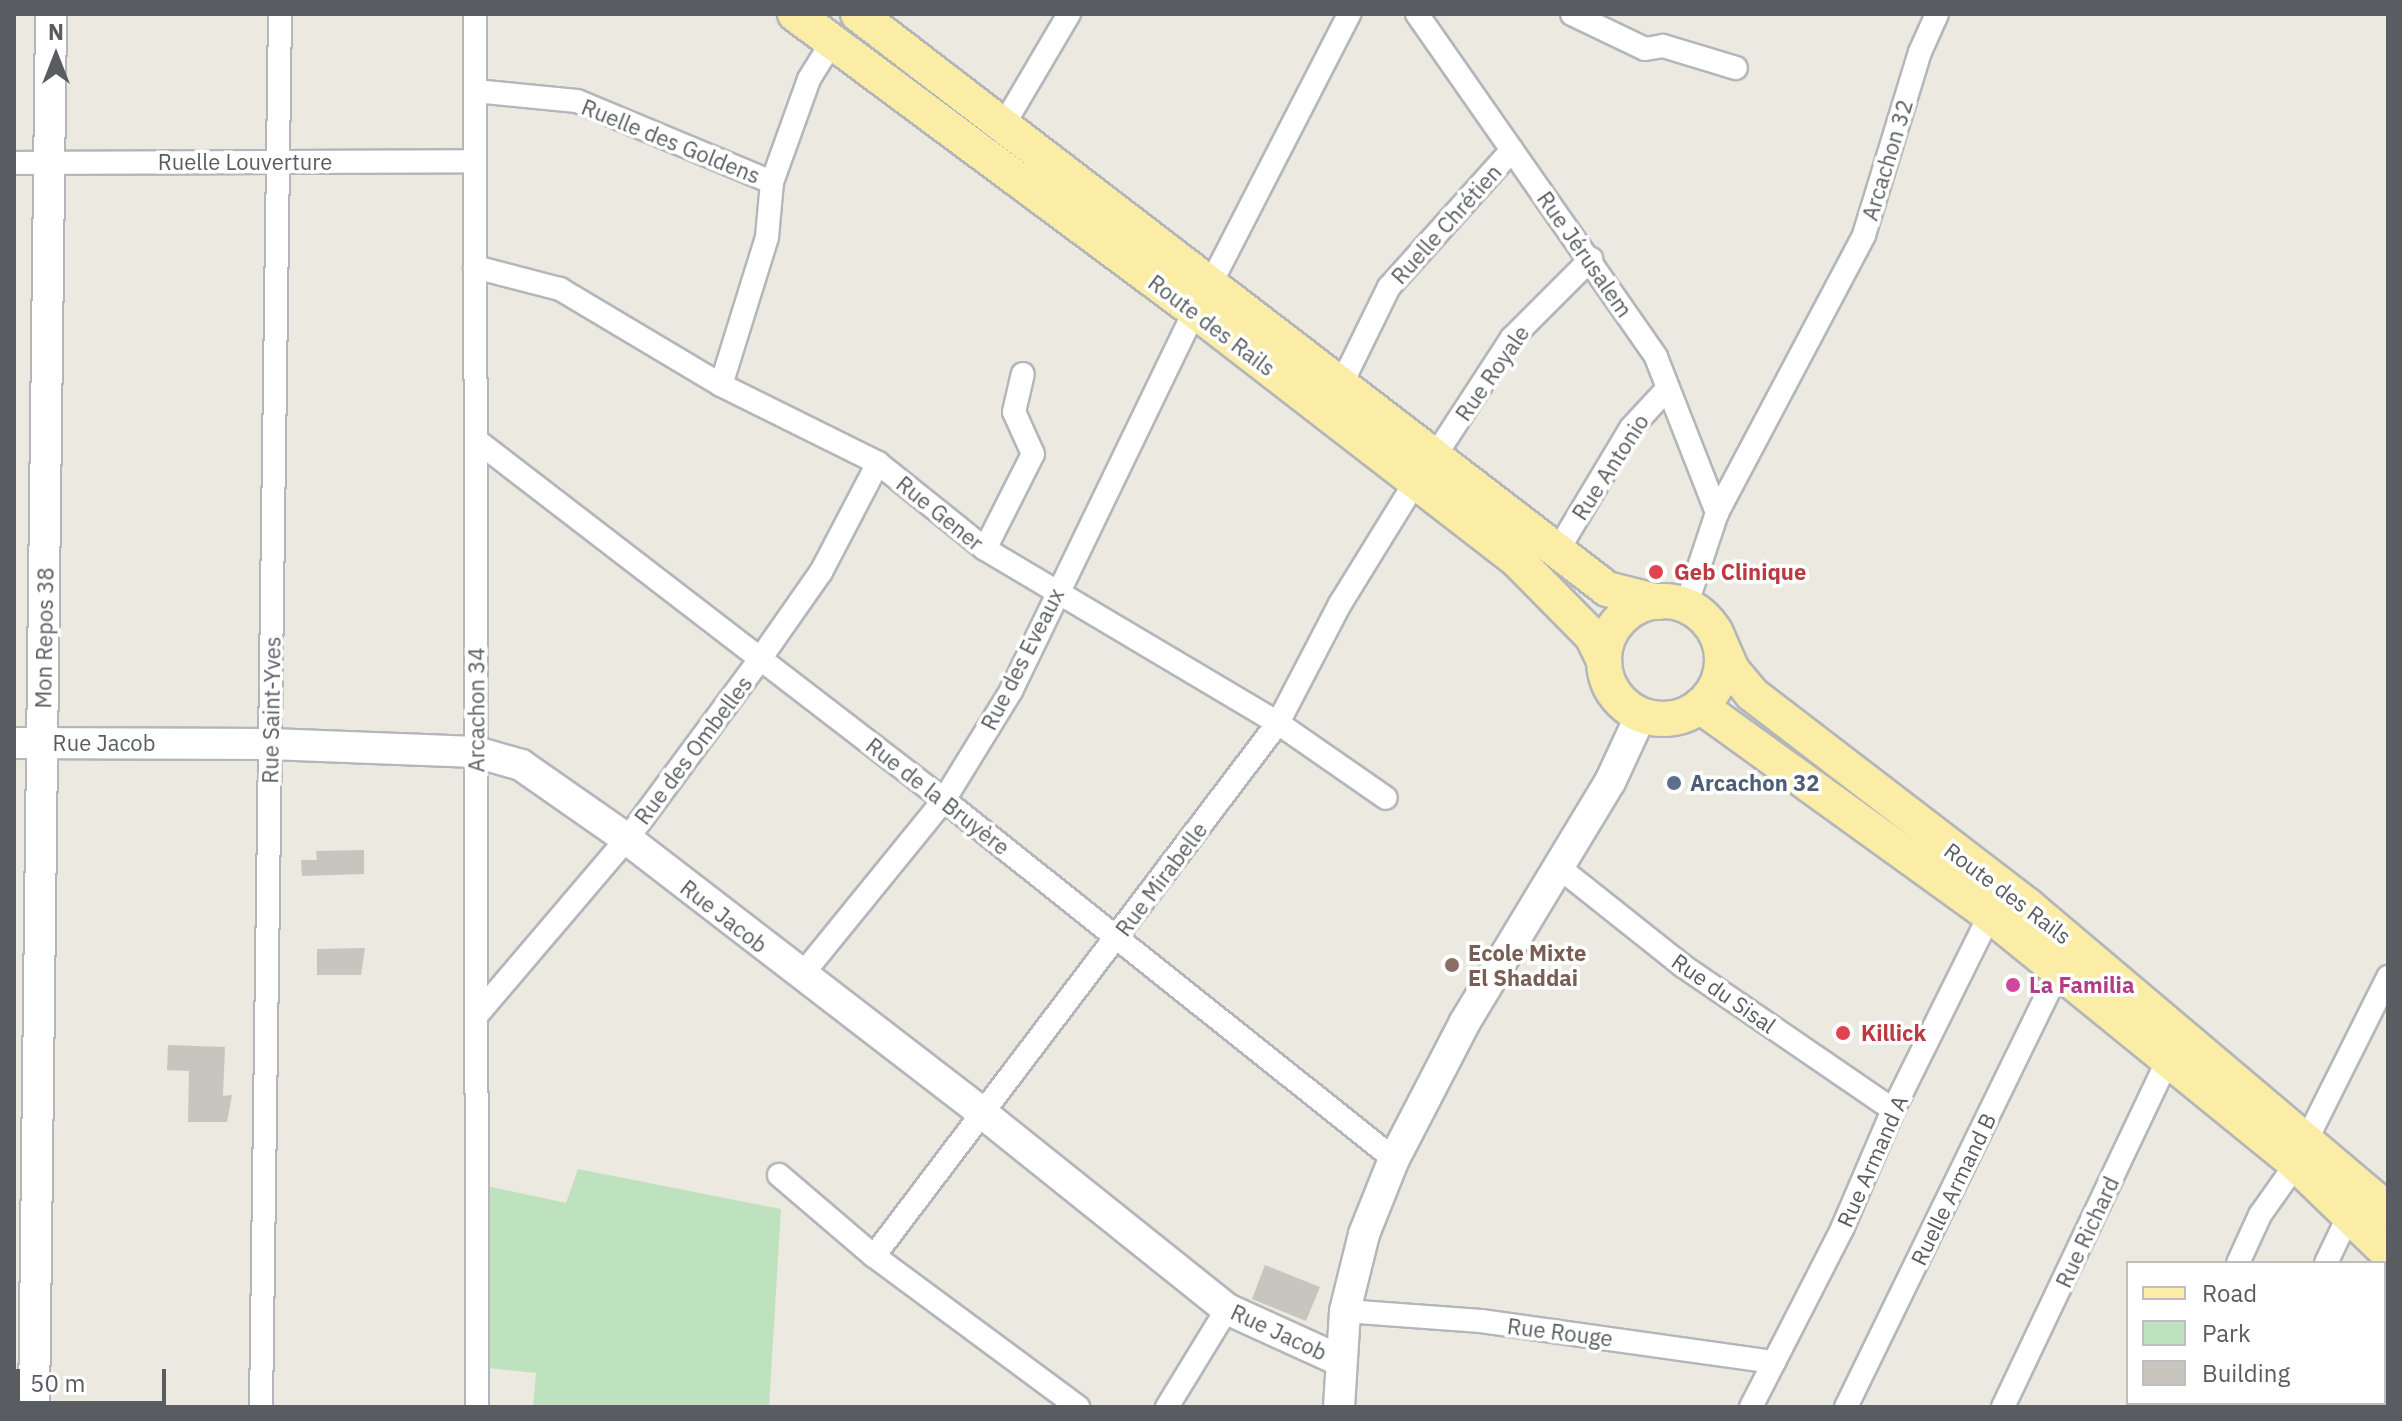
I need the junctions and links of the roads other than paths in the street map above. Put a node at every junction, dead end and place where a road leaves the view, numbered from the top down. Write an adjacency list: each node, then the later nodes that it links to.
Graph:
1 (51, 14): 17 (street, Mon Repos 38)
2 (280, 14): 18 (street, Rue Saint-Yves)
3 (475, 14): 13 (street, Arcachon 34)
4 (795, 14): 11 (main road, Route des Rails)
5 (858, 14): 14 (main road, Route des Rails)
6 (1069, 14): 14 (street)
7 (1349, 14): 23 (street, Rue des Eveaux)
8 (1417, 14): 15 (street, Rue Jérusalem)
9 (1572, 14): 12 (street)
10 (1937, 14): 31 (street, Arcachon 32)
11 (832, 42): 20 (street); 23 (main road, Route des Rails)
12 (1736, 68)
13 (475, 91): 16 (street, Arcachon 34); 20 (street, Ruelle des Goldens)
14 (1003, 126): 23 (main road, Route des Rails)
15 (1512, 150): 21 (street, Rue Jérusalem); 26 (street, Ruelle Chrétien)
16 (475, 161): 18 (street, Ruelle Louverture); 22 (street, Arcachon 34)
17 (48, 162): 18 (street, Ruelle Louverture); 19 (street, Ruelle Louverture); 42 (street, Mon Repos 38)
18 (278, 162): 43 (street, Rue Saint-Yves)
19 (14, 163)
20 (772, 182): 25 (street)
21 (1591, 259): 27 (street, Rue Jérusalem); 30 (street, Rue Royale)
22 (475, 267): 25 (street, Rue Gener); 28 (street, Arcachon 34)
23 (1203, 298): 26 (main road, Route des Rails); 30 (main road, Route des Rails); 34 (street, Rue des Eveaux)
24 (1023, 374): 32 (street)
25 (721, 385): 29 (street, Rue Gener)
26 (1340, 387): 30 (main road, Route des Rails)
27 (1668, 388): 31 (street, Rue Jérusalem); 33 (street, Rue Antonio)
28 (476, 440): 37 (street, Rue de la Bruyère); 44 (street, Arcachon 34)
29 (878, 463): 32 (street, Rue Gener); 37 (street, Rue des Ombelles)
30 (1425, 470): 33 (main road, Route des Rails); 38 (main road, Route des Rails); 41 (street, Rue Mirabelle)
31 (1717, 513): 35 (street, Arcachon 32)
32 (985, 549): 34 (street, Rue Gener)
33 (1558, 550): 35 (main road, Route des Rails)
34 (1054, 594): 41 (street, Rue Gener); 46 (street, Rue des Eveaux)
35 (1672, 604): 36 (main road); 38 (main road)
36 (1715, 631): 39 (main road); 58 (main road, Route des Rails)
37 (760, 659): 46 (street, Rue de la Bruyère); 47 (street, Rue des Ombelles)
38 (1604, 661): 40 (main road)
39 (1700, 706): 40 (main road); 49 (main road, Route des Rails)
40 (1641, 715): 48 (street)
41 (1278, 723): 45 (street, Rue Gener); 50 (street, Rue Mirabelle)
42 (28, 743): 43 (street, Rue Jacob); 71 (street, Mon Repos 38)
43 (270, 744): 44 (street, Rue Jacob); 73 (street, Rue Saint-Yves)
44 (476, 752): 47 (street, Rue Jacob); 54 (street, Arcachon 34)
45 (1386, 798)
46 (944, 800): 50 (street, Rue de la Bruyère); 52 (street, Rue des Eveaux)
47 (627, 839): 52 (street, Rue Jacob); 54 (street, Rue des Ombelles)
48 (1561, 869): 56 (street, Rue du Sisal); 59 (street)
49 (1990, 915): 51 (main road, Route des Rails); 56 (street, Rue Armand A)
50 (1117, 939): 57 (street, Rue Mirabelle); 59 (street, Rue de la Bruyère)
51 (2059, 971): 55 (main road, Route des Rails); 79 (street, Ruelle Armand B)
52 (801, 976): 57 (street, Rue Jacob)
53 (2388, 977): 58 (street)
54 (477, 1015): 74 (street, Arcachon 34)
55 (2169, 1057): 58 (main road, Route des Rails); 80 (street, Rue Richard)
56 (1893, 1110): 70 (street, Rue Armand A)
57 (981, 1112): 64 (street, Rue Mirabelle); 67 (street, Rue Jacob)
58 (2302, 1150): 61 (main road, Route des Rails); 62 (main road, Route des Rails); 65 (street)
59 (1394, 1159): 68 (street)
60 (779, 1175): 64 (street)
61 (2388, 1210)
62 (2349, 1215): 63 (main road, Route des Rails); 66 (street)
63 (2388, 1253)
64 (874, 1256): 75 (street)
65 (2239, 1261)
66 (2327, 1261)
67 (1227, 1309): 69 (street, Rue Jacob); 76 (street)
68 (1345, 1311): 69 (street); 70 (street, Rue Rouge)
69 (1339, 1360): 77 (street)
70 (1774, 1362): 78 (street, Rue Armand A)
71 (24, 1369): 72 (street, Mon Repos 38)
72 (34, 1407)
73 (261, 1407)
74 (477, 1407)
75 (1078, 1407)
76 (1167, 1407)
77 (1339, 1407)
78 (1751, 1407)
79 (1846, 1407)
80 (2003, 1407)

